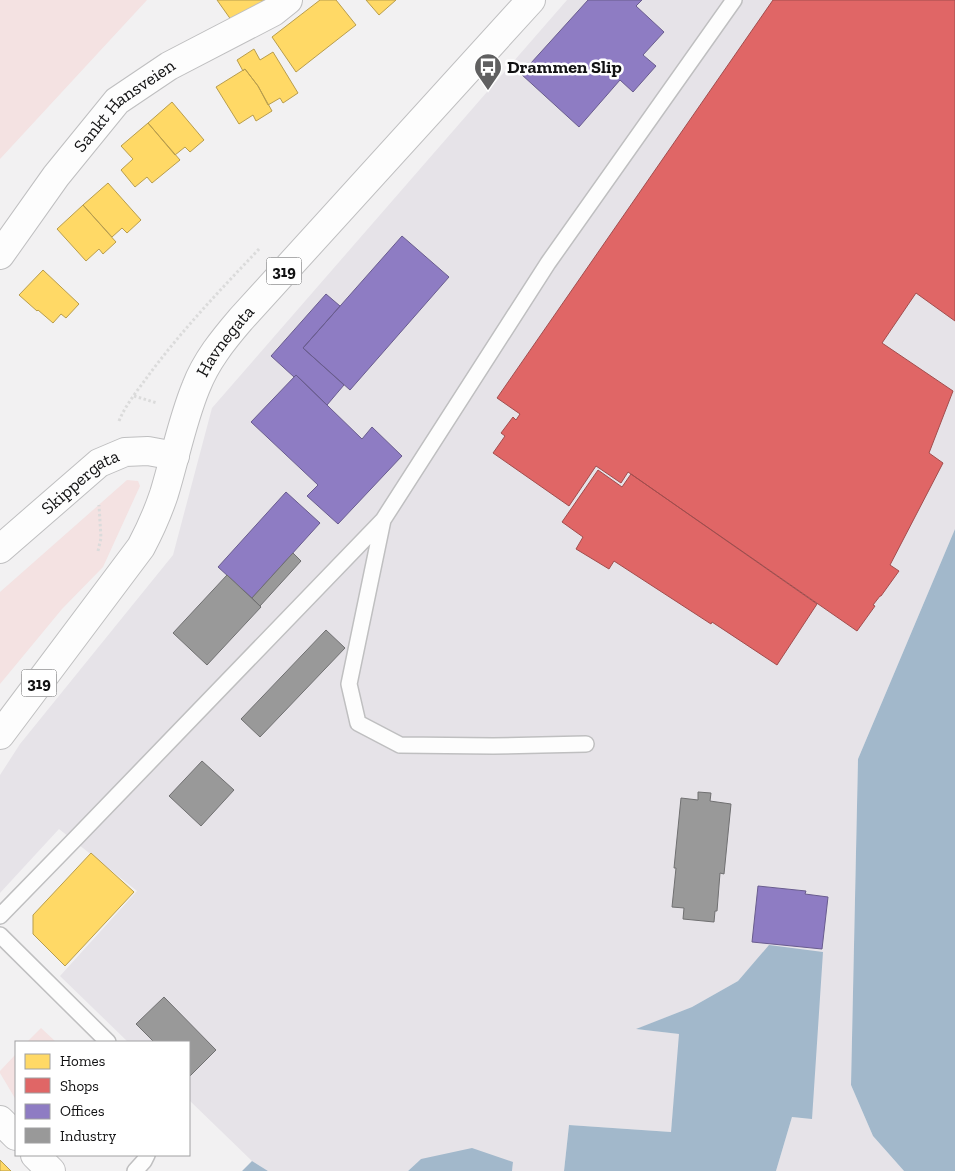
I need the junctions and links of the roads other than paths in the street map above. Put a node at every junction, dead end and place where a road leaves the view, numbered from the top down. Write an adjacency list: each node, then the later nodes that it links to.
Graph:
1 (288, 0): 4 (main road, Sankt Hansveien)
2 (531, 0): 5 (main road, Havnegata / 319)
3 (734, 0): 6 (lane)
4 (0, 255)
5 (175, 456): 7 (main road, Skippergata); 8 (main road, Havnegata / 319)
6 (383, 520): 9 (lane); 10 (lane)
7 (0, 549)
8 (0, 735)
9 (586, 744)
10 (0, 916)
11 (0, 935): 12 (lane)
12 (107, 1041)
13 (0, 1120): 14 (main road)
14 (15, 1135)
15 (36, 1156): 17 (main road)
16 (146, 1156): 18 (lane)
17 (51, 1171)
18 (135, 1171)

